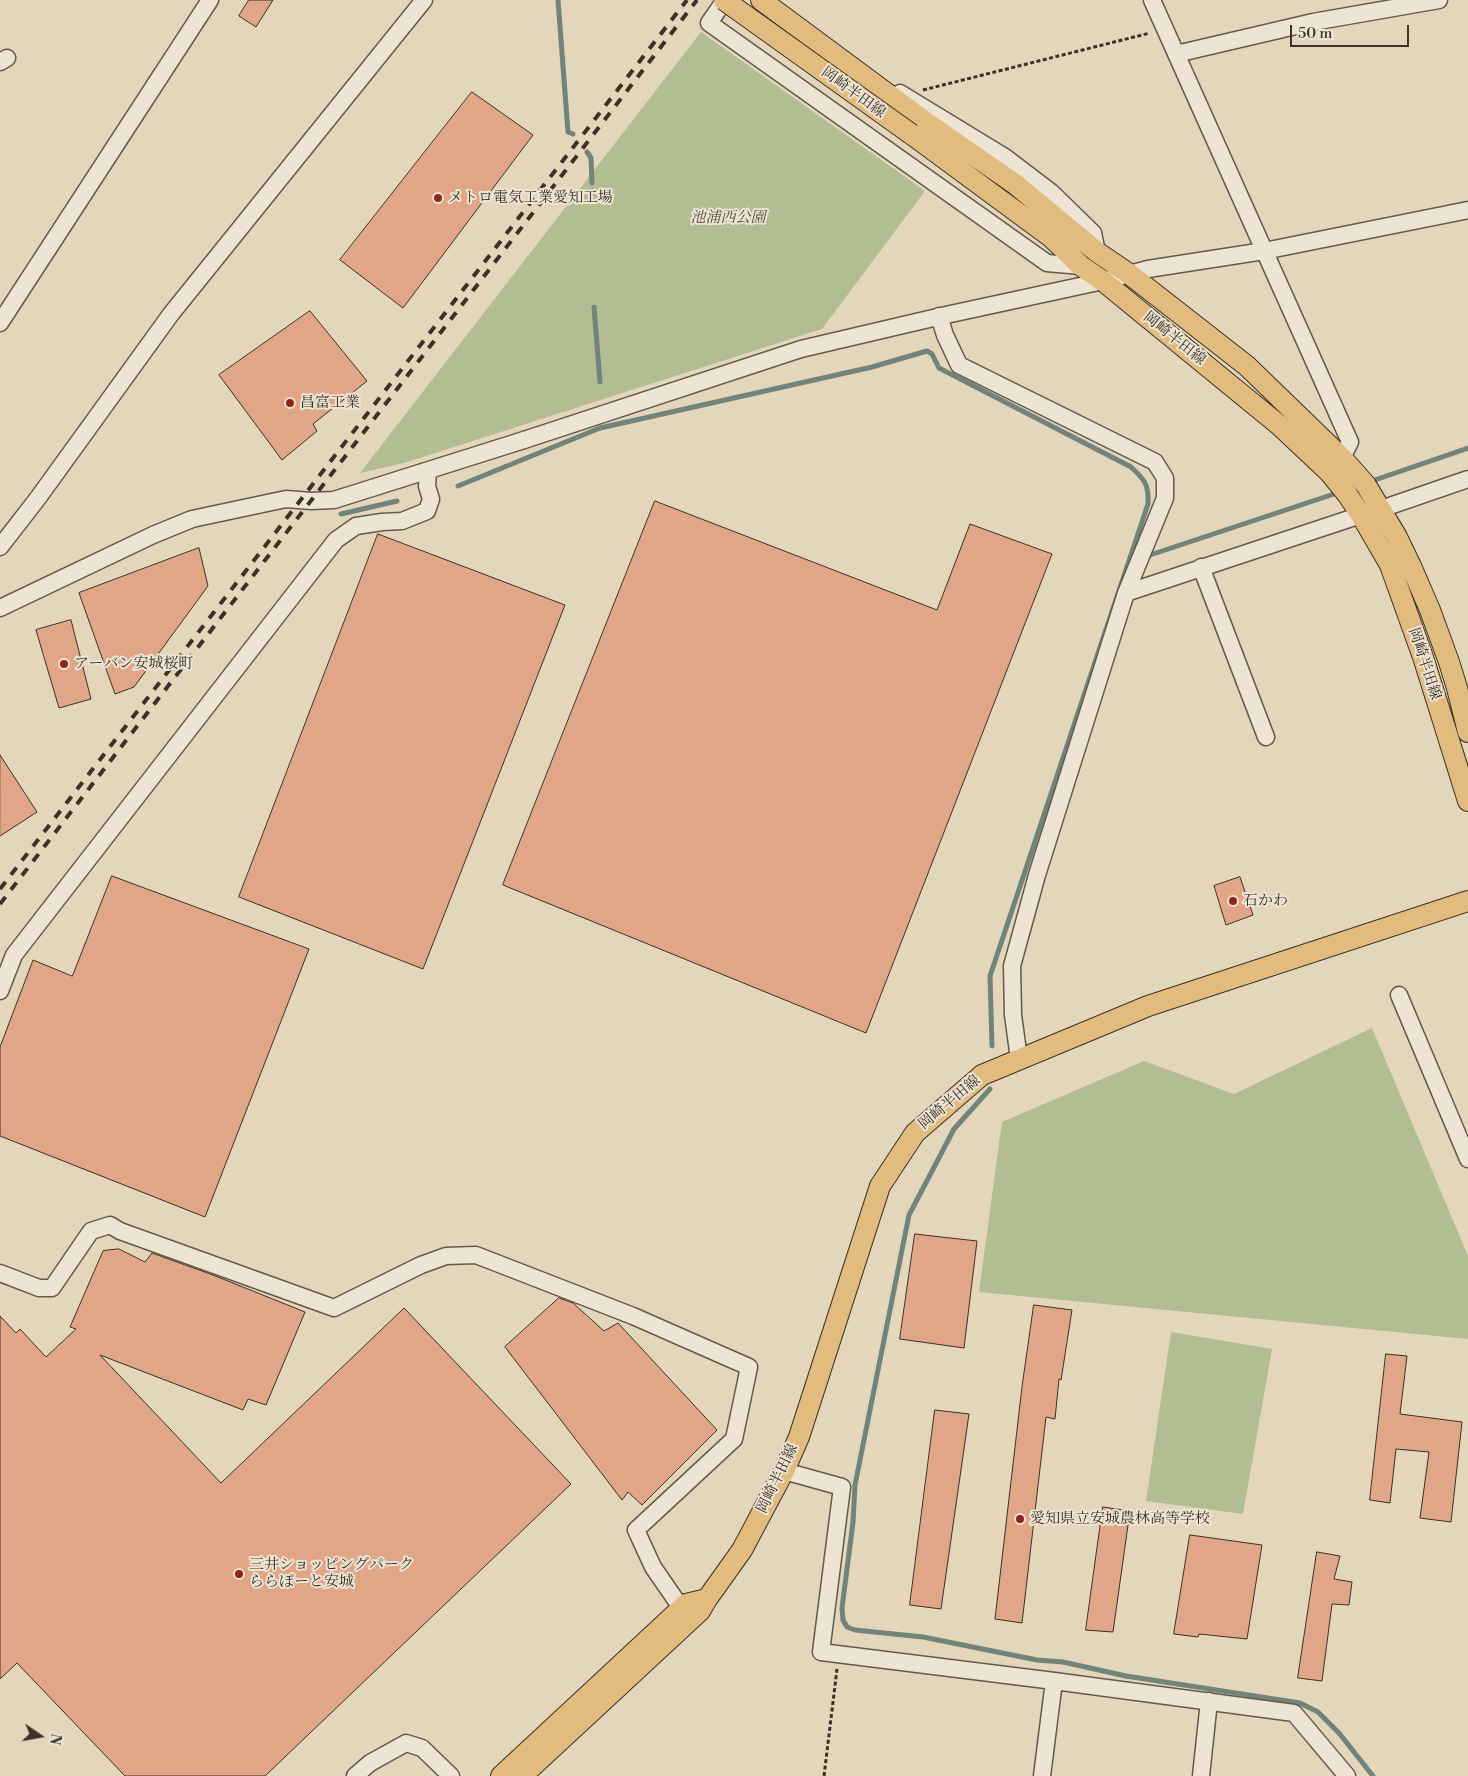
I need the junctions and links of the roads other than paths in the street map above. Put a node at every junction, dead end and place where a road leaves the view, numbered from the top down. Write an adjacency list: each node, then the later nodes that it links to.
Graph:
1 (210, 0): 17 (street)
2 (424, 0): 23 (street)
3 (724, 0): 9 (main road, 岡崎半田線, bridge); 13 (street)
4 (761, 0): 9 (main road, 岡崎半田線)
5 (773, 0): 12 (street)
6 (1152, 0): 8 (street)
7 (1439, 0): 8 (street)
8 (1176, 54): 11 (street)
9 (919, 129): 12 (main road, 岡崎半田線); 13 (main road, 岡崎半田線)
10 (1468, 210): 11 (street)
11 (1264, 251): 14 (street); 18 (street)
12 (1097, 252): 14 (main road, 岡崎半田線)
13 (1081, 266): 15 (main road, 岡崎半田線)
14 (1128, 273): 15 (street); 18 (main road, 岡崎半田線)
15 (1103, 281): 16 (street); 22 (main road, 岡崎半田線)
16 (939, 316): 19 (street); 25 (street)
17 (0, 323)
18 (1342, 458): 21 (main road, 岡崎半田線)
19 (428, 471): 26 (street); 32 (street)
20 (1468, 478): 21 (street)
21 (1381, 509): 27 (main road, 岡崎半田線)
22 (1361, 515): 24 (street); 30 (main road, 岡崎半田線)
23 (0, 547)
24 (1201, 567): 25 (street); 29 (street)
25 (1126, 593): 34 (street)
26 (0, 608)
27 (1463, 687): 28 (main road, 岡崎半田線)
28 (1468, 732)
29 (1266, 737)
30 (1468, 801)
31 (1468, 901): 34 (main road, 岡崎半田線)
32 (0, 991)
33 (1399, 994): 35 (street)
34 (1019, 1060): 37 (main road, 岡崎半田線)
35 (1468, 1159)
36 (0, 1273): 39 (street)
37 (784, 1471): 38 (main road, 岡崎半田線); 40 (street)
38 (707, 1599): 39 (main road); 45 (main road, 岡崎半田線)
39 (682, 1609): 44 (main road)
40 (1054, 1681): 41 (street); 46 (street)
41 (1210, 1701): 47 (street); 48 (street)
42 (355, 1776): 43 (street)
43 (451, 1776)
44 (501, 1776)
45 (522, 1776)
46 (1042, 1776)
47 (1201, 1776)
48 (1347, 1776)

